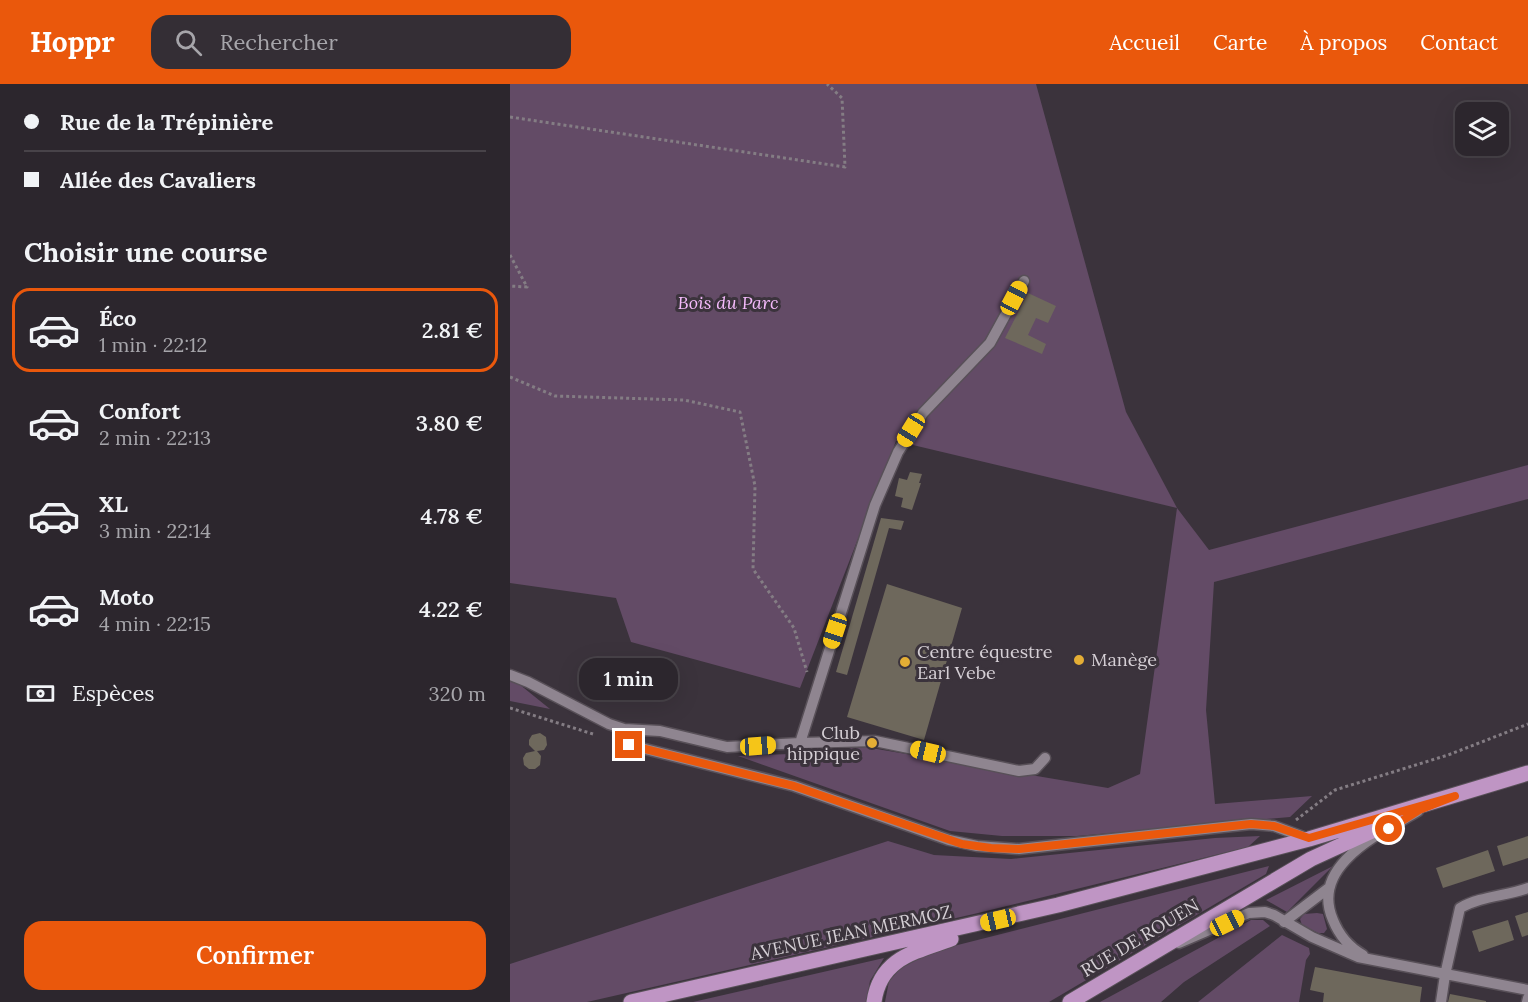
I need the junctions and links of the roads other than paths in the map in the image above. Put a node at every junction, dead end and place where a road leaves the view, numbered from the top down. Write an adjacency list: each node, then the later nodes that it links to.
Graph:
1 (1024, 281): 4 (street)
2 (510, 675): 3 (street)
3 (634, 730): 4 (street); 9 (street)
4 (800, 743): 5 (street)
5 (1045, 758)
6 (1528, 773): 7 (main road, AVENUE JEAN MERMOZ)
7 (1455, 796): 8 (main road, RUE DE ROUEN); 9 (main road, AVENUE JEAN MERMOZ)
8 (1419, 810): 10 (street); 14 (main road, RUE DE ROUEN)
9 (1309, 838): 12 (main road, AVENUE JEAN MERMOZ)
10 (1329, 887): 13 (street); 15 (street)
11 (1528, 888): 16 (street)
12 (998, 920): 18 (main road, AVENUE JEAN MERMOZ); 19 (main road)
13 (1284, 922): 14 (street); 15 (street)
14 (1155, 951): 20 (main road, RUE DE ROUEN)
15 (1373, 961): 16 (street)
16 (1445, 975): 17 (street); 21 (street)
17 (1528, 990)
18 (631, 1002)
19 (874, 1002)
20 (1070, 1002)
21 (1441, 1002)

